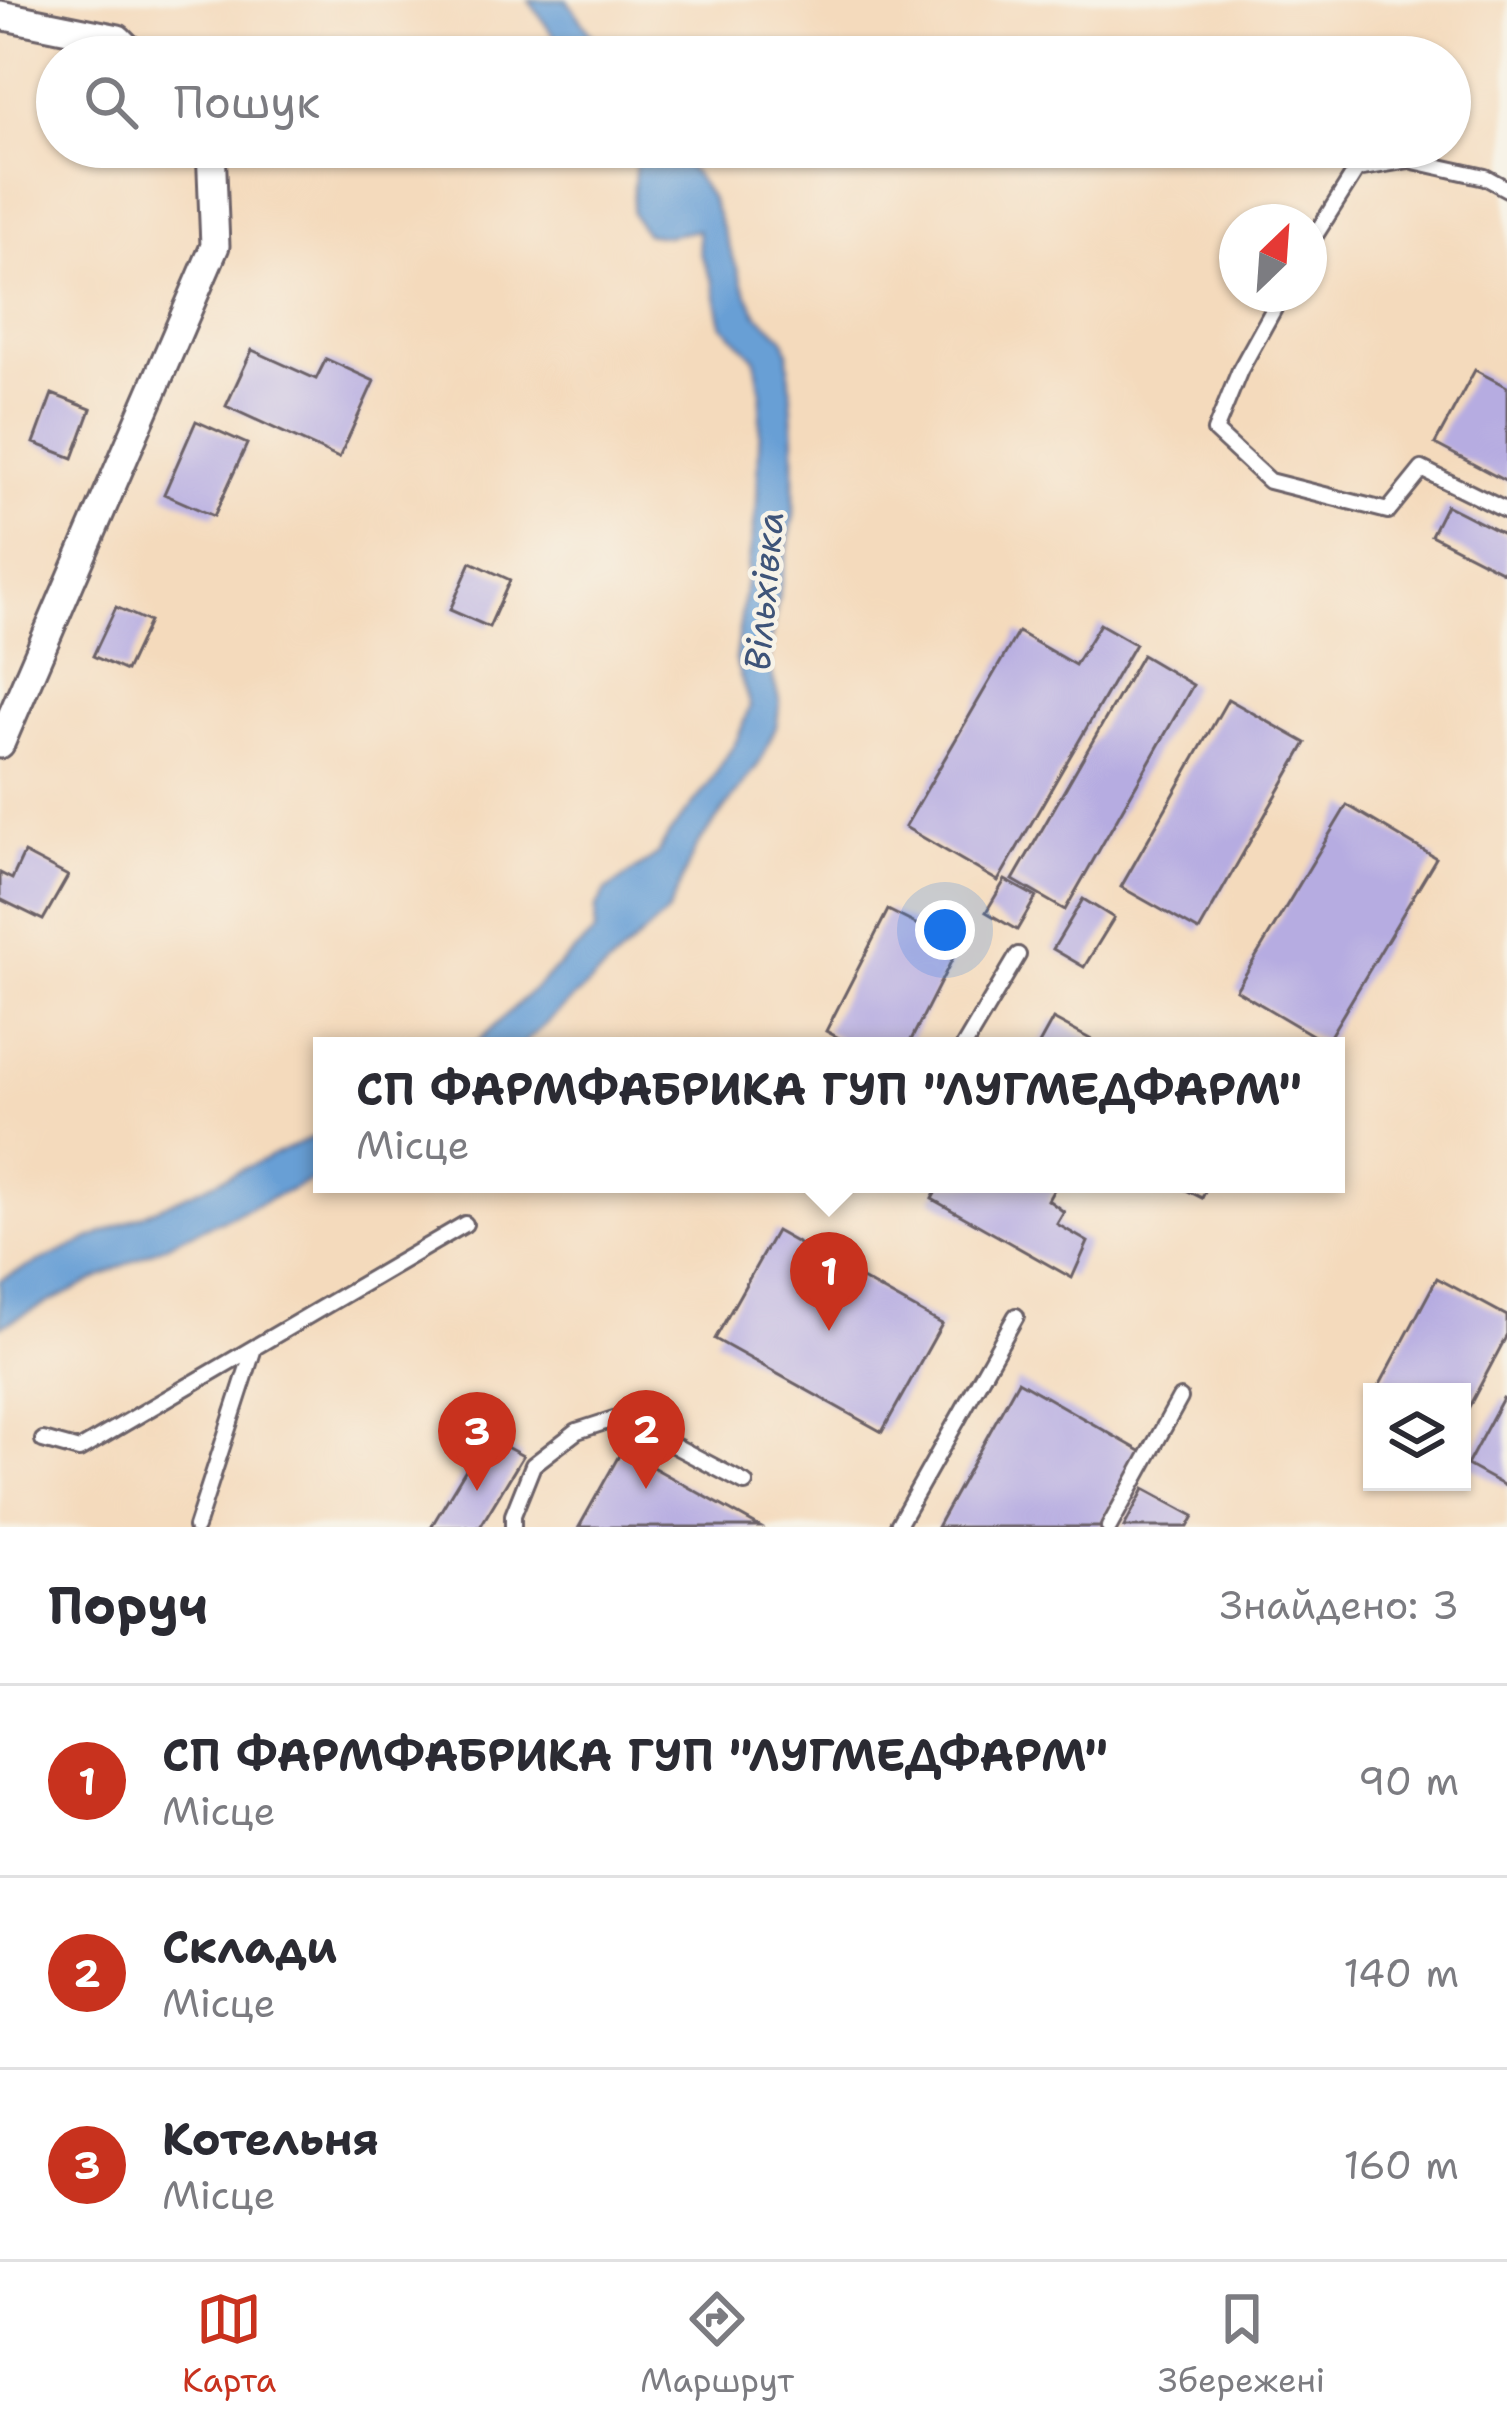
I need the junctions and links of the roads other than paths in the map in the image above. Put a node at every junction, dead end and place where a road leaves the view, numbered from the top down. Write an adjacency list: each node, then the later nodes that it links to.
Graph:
1 (0, 15): 2 (street)
2 (103, 36)
3 (212, 168): 10 (street)
4 (1367, 168): 7 (lane)
5 (1445, 168): 6 (lane)
6 (1507, 189)
7 (1327, 217)
8 (1272, 312): 9 (lane)
9 (1507, 511)
10 (0, 744)
11 (1018, 955): 12 (lane)
12 (969, 1037)
13 (465, 1224): 15 (lane)
14 (1016, 1316): 21 (lane)
15 (254, 1348): 17 (lane); 19 (lane)
16 (1180, 1398): 22 (lane)
17 (43, 1440)
18 (745, 1484): 20 (lane)
19 (196, 1527)
20 (513, 1527)
21 (897, 1527)
22 (1109, 1527)

